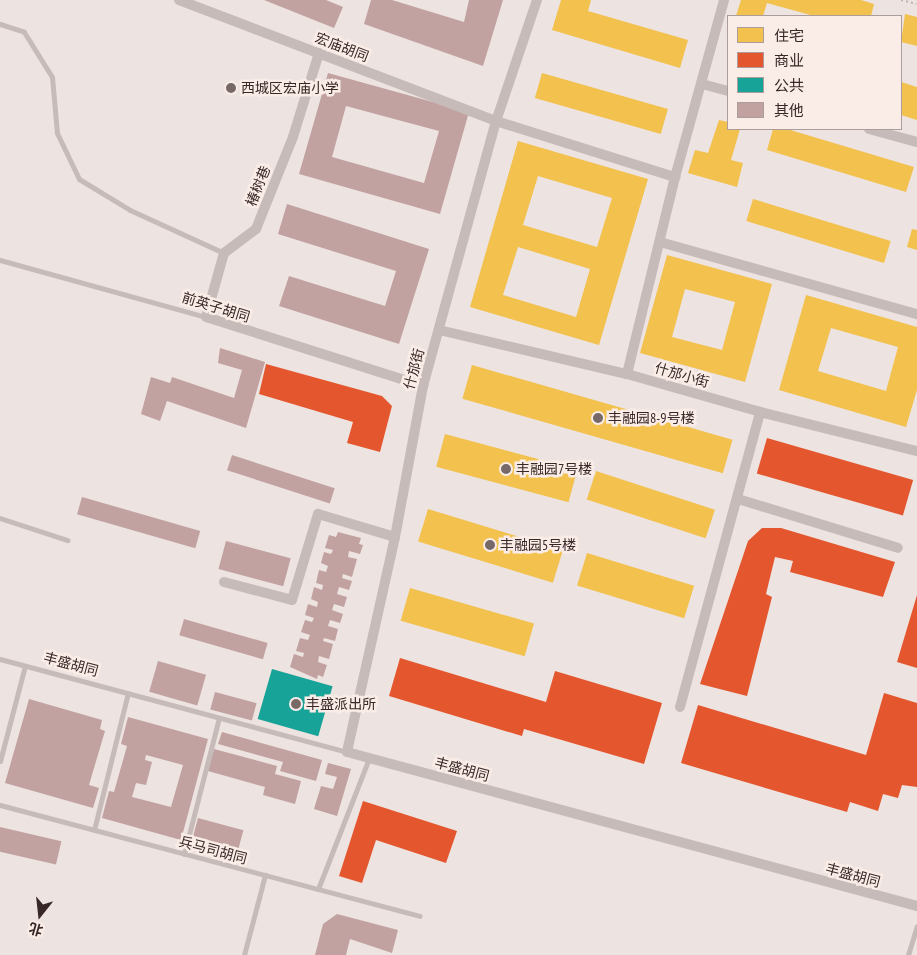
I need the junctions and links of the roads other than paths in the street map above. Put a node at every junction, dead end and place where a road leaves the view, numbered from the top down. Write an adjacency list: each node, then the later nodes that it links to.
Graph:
1 (178, 0): 5 (street, 宏庙胡同)
2 (537, 0): 8 (street, 什邡街)
3 (724, 0): 6 (street)
4 (0, 24): 13 (lane)
5 (319, 53): 8 (street, 宏庙胡同); 13 (street, 椿树巷)
6 (702, 84): 7 (street); 11 (street)
7 (727, 91)
8 (496, 121): 11 (street, 宏庙胡同); 17 (street, 什邡街)
9 (873, 130): 10 (street)
10 (917, 142)
11 (675, 177): 12 (street)
12 (660, 242): 15 (street); 18 (street)
13 (224, 254): 16 (street)
14 (0, 260): 16 (lane, 前英子胡同)
15 (917, 314)
16 (206, 318): 19 (street, 前英子胡同)
17 (439, 330): 18 (street, 什邡小街); 19 (street, 什邡街)
18 (628, 374): 20 (street, 什邡小街)
19 (423, 386): 24 (street, 什邡街)
20 (760, 412): 21 (street, 什邡小街); 22 (street)
21 (917, 451)
22 (738, 498): 26 (street); 31 (street)
23 (0, 518): 25 (lane)
24 (395, 537): 27 (street); 33 (street, 什邡街)
25 (67, 540)
26 (898, 548)
27 (224, 582)
28 (0, 659): 29 (lane, 丰盛胡同)
29 (25, 666): 30 (lane, 丰盛胡同); 35 (lane)
30 (128, 693): 32 (lane, 丰盛胡同); 37 (lane)
31 (680, 707)
32 (219, 718): 33 (lane, 丰盛胡同); 38 (lane)
33 (346, 752): 34 (street, 丰盛胡同)
34 (369, 758): 40 (lane); 41 (street, 丰盛胡同)
35 (0, 761)
36 (0, 805): 37 (lane, 兵马司胡同)
37 (94, 830): 38 (lane, 兵马司胡同)
38 (184, 854): 39 (lane, 兵马司胡同)
39 (264, 875): 40 (lane, 兵马司胡同); 44 (lane)
40 (318, 889): 42 (lane, 兵马司胡同)
41 (917, 906)
42 (420, 916)
43 (917, 926): 45 (lane)
44 (244, 955)
45 (908, 955)

